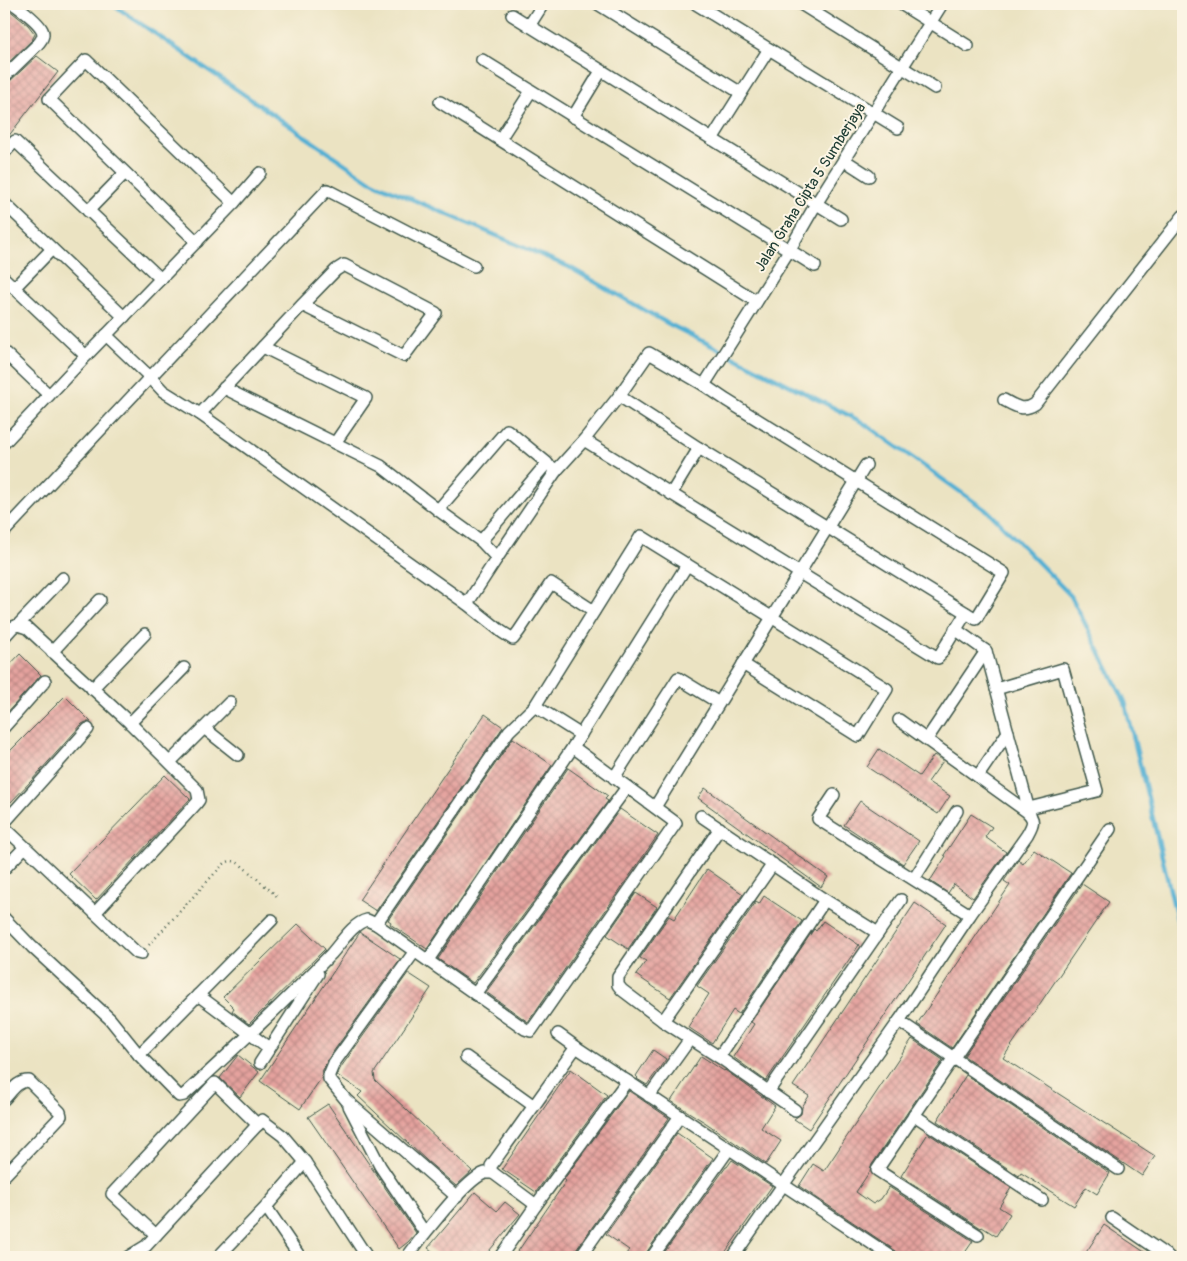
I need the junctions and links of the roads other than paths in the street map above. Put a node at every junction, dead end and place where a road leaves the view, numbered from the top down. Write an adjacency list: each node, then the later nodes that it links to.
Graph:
1 (14, 4): 16 (street)
2 (543, 4): 10 (street)
3 (598, 4): 19 (street)
4 (696, 4): 12 (street)
5 (800, 4): 14 (street)
6 (901, 4): 9 (street)
7 (942, 4): 9 (street, Jalan Graha Cipta 5 Sumberjaya)
8 (512, 15): 10 (street)
9 (930, 22): 11 (street); 14 (street, Jalan Graha Cipta 5 Sumberjaya)
10 (529, 26): 15 (street)
11 (968, 46)
12 (768, 49): 19 (street); 21 (street)
13 (482, 60): 18 (street)
14 (902, 68): 17 (street); 21 (street, Jalan Graha Cipta 5 Sumberjaya)
15 (602, 71): 22 (street); 24 (street)
16 (4, 77)
17 (936, 88)
18 (532, 91): 22 (street); 25 (street)
19 (741, 93): 24 (street)
20 (440, 102): 25 (street)
21 (874, 112): 23 (street); 27 (street, Jalan Graha Cipta 5 Sumberjaya)
22 (573, 117): 39 (street)
23 (898, 128)
24 (712, 139): 33 (street)
25 (500, 140): 45 (street)
26 (4, 153): 34 (street)
27 (844, 160): 30 (street); 33 (street, Jalan Graha Cipta 5 Sumberjaya)
28 (125, 173): 32 (street); 34 (street); 37 (street)
29 (260, 173): 32 (street)
30 (869, 176)
31 (4, 203): 38 (street)
32 (234, 203): 37 (street)
33 (816, 204): 36 (street); 39 (street, Jalan Graha Cipta 5 Sumberjaya)
34 (88, 210): 43 (street)
35 (1183, 216): 57 (street)
36 (841, 219)
37 (197, 242): 43 (street)
38 (52, 249): 44 (street); 47 (street)
39 (790, 250): 41 (street); 45 (street, Jalan Graha Cipta 5 Sumberjaya)
40 (474, 266): 52 (street)
41 (815, 266)
42 (4, 278): 44 (street)
43 (161, 279): 47 (street)
44 (14, 288): 51 (street)
45 (756, 301): 53 (street, Jalan Graha Cipta 5 Sumberjaya)
46 (302, 305): 46 (street); 49 (street)
47 (124, 317): 48 (street)
48 (106, 335): 51 (street); 52 (street)
49 (263, 347): 54 (street); 61 (street)
50 (4, 352): 55 (street)
51 (86, 356): 55 (street)
52 (150, 377): 58 (street); 69 (street)
53 (704, 385): 56 (street); 65 (street)
54 (224, 388): 58 (street); 61 (street)
55 (49, 395): 59 (street)
56 (619, 396): 60 (street); 62 (street)
57 (1004, 400)
58 (200, 414): 76 (street)
59 (6, 435)
60 (584, 440): 64 (street); 66 (street)
61 (335, 443): 67 (street)
62 (699, 448): 66 (street); 68 (street)
63 (866, 465): 65 (street)
64 (552, 467): 67 (street); 70 (street); 71 (street)
65 (856, 481): 68 (street); 78 (street)
66 (671, 494): 73 (street)
67 (438, 510): 70 (street)
68 (828, 527): 73 (street); 78 (street)
69 (4, 532)
70 (482, 541): 71 (street)
71 (497, 558): 76 (street)
72 (688, 565): 77 (street); 79 (street); 100 (street)
73 (800, 572): 79 (street); 81 (street)
74 (63, 578): 80 (street)
75 (100, 600): 85 (street)
76 (467, 604): 77 (street)
77 (594, 611): 93 (street)
78 (966, 613): 81 (street)
79 (772, 618): 86 (street); 86 (street)
80 (18, 625): 83 (street); 85 (street)
81 (955, 629): 84 (street)
82 (145, 634): 89 (street)
83 (4, 637)
84 (986, 651): 90 (street); 101 (street)
85 (52, 652): 89 (street)
86 (743, 664): 92 (street)
87 (184, 668): 95 (street)
88 (45, 681): 96 (street)
89 (92, 688): 95 (street)
90 (996, 689): 99 (street); 111 (street)
91 (230, 702): 97 (street)
92 (719, 703): 106 (street); 109 (street)
93 (535, 706): 100 (street); 127 (street)
94 (899, 720): 101 (street)
95 (130, 723): 104 (street)
96 (4, 727)
97 (204, 728): 103 (street); 104 (street)
98 (88, 729): 113 (street)
99 (1008, 732): 105 (street); 111 (street)
100 (581, 735): 102 (street)
101 (927, 739): 105 (street)
102 (573, 747): 106 (street); 132 (street)
103 (238, 755)
104 (170, 762): 123 (street)
105 (978, 776): 111 (street)
106 (614, 778): 107 (street)
107 (627, 786): 109 (street); 133 (street)
108 (834, 794): 120 (street)
109 (655, 807): 133 (street)
110 (957, 811): 120 (street)
111 (1030, 812): 124 (street)
112 (701, 816): 115 (street)
113 (4, 823)
114 (4, 827): 117 (street)
115 (720, 828): 118 (street); 136 (street)
116 (1110, 829): 145 (street)
117 (25, 847): 119 (street); 123 (street)
118 (773, 864): 121 (street); 136 (street)
119 (4, 869)
120 (914, 879): 124 (street)
121 (825, 900): 128 (street); 144 (street)
122 (901, 900): 128 (street)
123 (95, 913): 131 (street)
124 (970, 915): 135 (street)
125 (4, 918): 142 (street)
126 (272, 920): 134 (street)
127 (376, 924): 129 (street); 130 (street)
128 (878, 933): 148 (street)
129 (415, 951): 132 (street); 151 (street)
130 (332, 953): 137 (street); 141 (street)
131 (142, 954)
132 (428, 960): 133 (street)
133 (475, 994)
134 (198, 995): 137 (street); 142 (street)
135 (899, 1021): 145 (street); 162 (street)
136 (663, 1022): 139 (street)
137 (250, 1034): 141 (street); 142 (street)
138 (558, 1034): 140 (street)
139 (690, 1039): 144 (street); 149 (street)
140 (576, 1047): 147 (street); 152 (street)
141 (269, 1048): 146 (street)
142 (139, 1055)
143 (466, 1057): 152 (street)
144 (719, 1057): 148 (street)
145 (953, 1058): 154 (street); 159 (street)
146 (260, 1063)
147 (627, 1081): 149 (street); 165 (street)
148 (768, 1092): 153 (street)
149 (649, 1096): 155 (street)
150 (4, 1099): 161 (street)
151 (346, 1100): 163 (street); 168 (street)
152 (534, 1106): 160 (street)
153 (795, 1110)
154 (914, 1115): 164 (street); 170 (street)
155 (680, 1116): 157 (street); 180 (street)
156 (258, 1125): 158 (street); 169 (street); 169 (street)
157 (729, 1149): 162 (street); 181 (street)
158 (305, 1162): 166 (street); 177 (street)
159 (1118, 1169)
160 (493, 1173): 163 (street); 165 (street)
161 (4, 1176)
162 (783, 1185): 182 (street); 183 (street)
163 (457, 1197): 168 (street)
164 (1042, 1200)
165 (536, 1205): 179 (street)
166 (266, 1207): 171 (street); 176 (street)
167 (1112, 1218): 172 (street)
168 (425, 1233): 178 (street)
169 (156, 1235): 173 (street)
170 (978, 1235)
171 (228, 1246): 174 (street); 175 (street)
172 (1155, 1253): 184 (street)
173 (128, 1257)
174 (218, 1257)
175 (235, 1257)
176 (300, 1257)
177 (366, 1257)
178 (407, 1257)
179 (500, 1257)
180 (580, 1257)
181 (652, 1257)
182 (733, 1257)
183 (892, 1257)
184 (1169, 1257)

